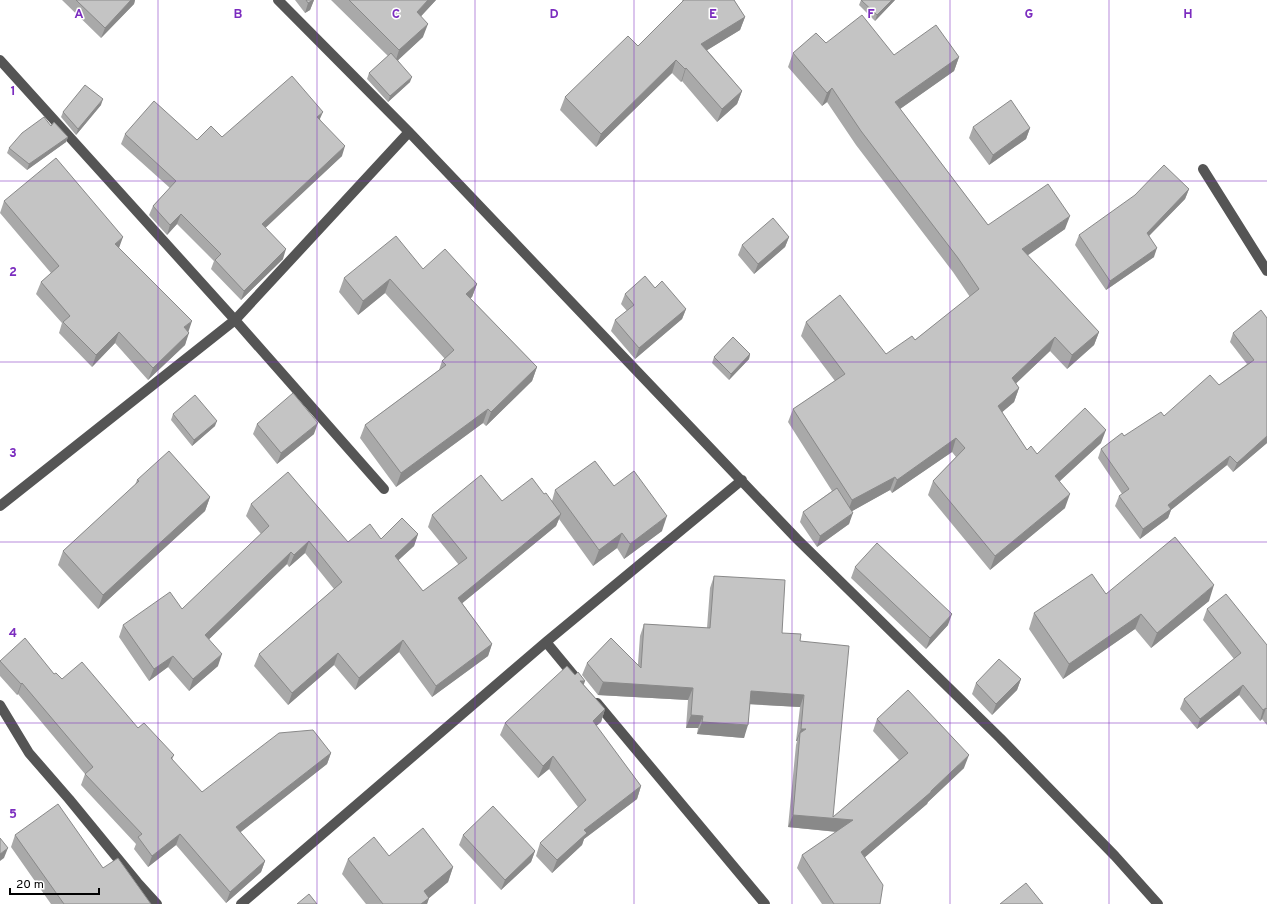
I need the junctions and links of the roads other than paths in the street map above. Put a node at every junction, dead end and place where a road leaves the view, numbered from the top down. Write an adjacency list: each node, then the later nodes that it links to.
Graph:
1 (278, 0): 3 (street)
2 (0, 60): 6 (street)
3 (409, 132): 6 (street); 7 (street)
4 (1203, 169): 5 (street)
5 (1267, 271)
6 (235, 320): 8 (street); 9 (street)
7 (742, 480): 10 (street); 17 (street)
8 (384, 489)
9 (0, 506)
10 (546, 642): 11 (street); 15 (street)
11 (581, 685)
12 (592, 697): 16 (street)
13 (0, 705): 14 (street)
14 (157, 904)
15 (241, 904)
16 (765, 904)
17 (1158, 904)

